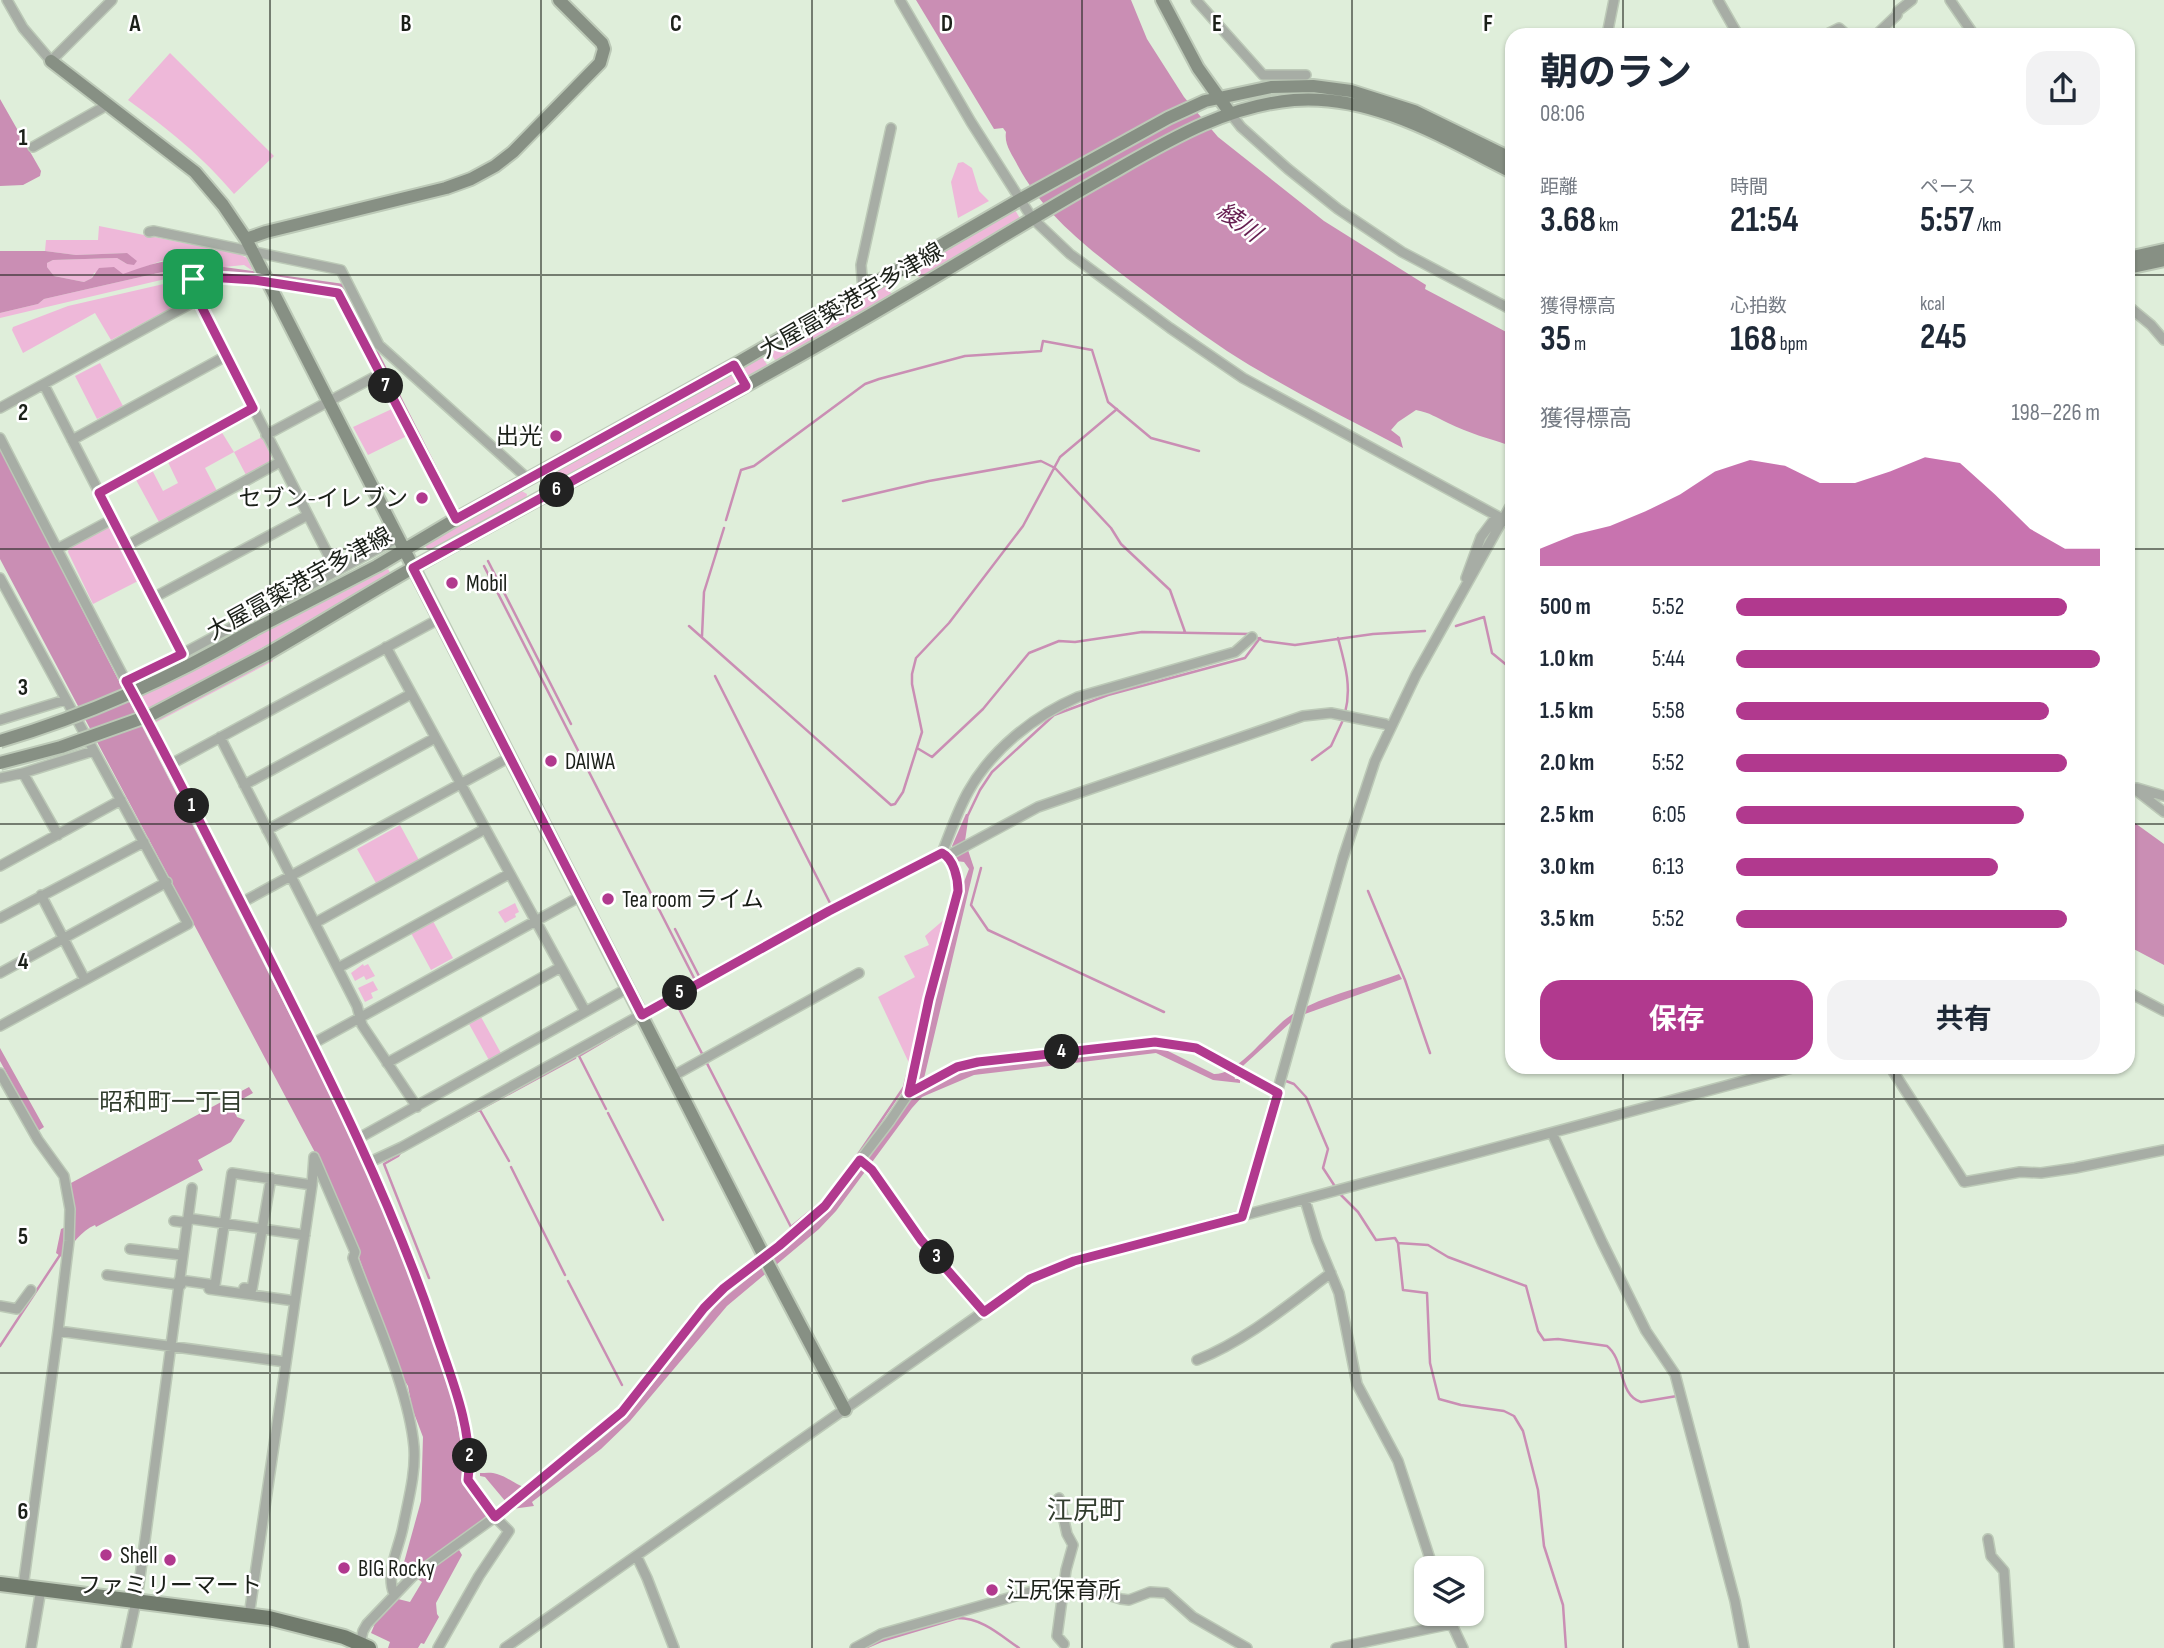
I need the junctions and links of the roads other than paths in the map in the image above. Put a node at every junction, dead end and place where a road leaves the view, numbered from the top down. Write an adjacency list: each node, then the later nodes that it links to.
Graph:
1 (7, 0): 15 (street)
2 (112, 0): 15 (street)
3 (559, 0): 27 (main road)
4 (900, 0): 24 (street)
5 (1162, 0): 17 (main road)
6 (1196, 0): 16 (street)
7 (1615, 0): 11 (street)
8 (1718, 0): 12 (street)
9 (1912, 0): 13 (street)
10 (1950, 0): 14 (street)
11 (1609, 28)
12 (1734, 28)
13 (1883, 28)
14 (1970, 28)
15 (51, 61): 18 (main road)
16 (1310, 81): 17 (main road, 大屋冨築港宇多津線); 22 (main road, 大屋冨築港宇多津線)
17 (1211, 99): 19 (main road); 24 (main road, 大屋冨築港宇多津線)
18 (109, 104): 21 (street); 27 (main road)
19 (1230, 113): 23 (main road, 大屋冨築港宇多津線); 25 (main road, 大屋冨築港宇多津線); 37 (street)
20 (891, 128): 34 (street)
21 (33, 147)
22 (1505, 156)
23 (1505, 169)
24 (1025, 197): 25 (street); 32 (main road, 大屋冨築港宇多津線)
25 (1038, 214): 35 (main road, 大屋冨築港宇多津線); 57 (street)
26 (149, 232): 27 (street)
27 (248, 245): 33 (main road); 52 (street)
28 (2164, 250): 29 (main road)
29 (2135, 256)
30 (2164, 260): 31 (main road)
31 (2135, 266)
32 (896, 271): 34 (main road, 大屋冨築港宇多津線); 35 (main road)
33 (267, 281): 36 (street); 42 (street); 45 (main road)
34 (863, 290): 41 (main road, 大屋冨築港宇多津線)
35 (906, 294): 44 (main road, 大屋冨築港宇多津線)
36 (197, 300): 40 (street); 43 (street)
37 (1505, 306)
38 (2135, 312): 39 (street)
39 (2164, 340)
40 (226, 356): 47 (street); 50 (street)
41 (734, 365): 44 (main road); 52 (main road, 大屋冨築港宇多津線)
42 (380, 374): 45 (street); 59 (street)
43 (44, 385): 46 (street); 50 (street)
44 (746, 386): 54 (main road, 大屋冨築港宇多津線)
45 (328, 401): 48 (street); 61 (main road)
46 (0, 408)
47 (253, 408): 48 (street); 53 (street)
48 (266, 435): 51 (street)
49 (0, 439): 63 (street)
50 (72, 440): 53 (street)
51 (280, 462): 56 (street); 62 (street)
52 (528, 479): 54 (main road); 59 (main road, 大屋冨築港宇多津線)
53 (99, 493): 58 (street)
54 (547, 496): 64 (main road, 大屋冨築港宇多津線)
55 (1505, 512): 57 (street)
56 (308, 515): 65 (street); 67 (street)
57 (1501, 517): 60 (street); 76 (street)
58 (113, 519): 62 (street); 63 (street)
59 (456, 519): 61 (main road, 大屋冨築港宇多津線)
60 (1505, 520)
61 (401, 544): 64 (main road); 65 (street); 79 (main road, 大屋冨築港宇多津線, bridge)
62 (126, 546): 67 (street)
63 (57, 549): 72 (street)
64 (413, 568): 68 (main road); 82 (main road, 大屋冨築港宇多津線, bridge)
65 (336, 570): 71 (street)
66 (0, 578): 74 (street)
67 (153, 598): 71 (street)
68 (439, 619): 70 (street); 81 (main road)
69 (1252, 637): 97 (street)
70 (386, 647): 73 (street); 77 (street)
71 (182, 654): 72 (street)
72 (126, 681): 83 (street)
73 (411, 694): 78 (street); 87 (street)
74 (65, 700): 75 (street); 80 (street)
75 (0, 720)
76 (1390, 727): 97 (street); 128 (street)
77 (220, 737): 83 (street); 87 (street)
78 (435, 737): 86 (street); 94 (street)
79 (0, 741)
80 (93, 751): 84 (street); 91 (street)
81 (510, 757): 86 (street); 103 (main road)
82 (0, 763)
83 (171, 764): 104 (street)
84 (23, 774): 85 (street); 95 (street)
85 (0, 778)
86 (461, 784): 93 (street); 100 (street)
87 (244, 785): 94 (street)
88 (2135, 787): 90 (street)
89 (2135, 790): 92 (street)
90 (2164, 796)
91 (121, 800): 95 (street); 96 (street)
92 (2164, 812)
93 (485, 829): 99 (street); 107 (street)
94 (267, 830): 100 (street)
95 (58, 835): 98 (street)
96 (144, 842): 101 (street); 102 (street)
97 (947, 854): 118 (street); 127 (street)
98 (0, 866)
99 (509, 874): 106 (street); 110 (street)
100 (291, 877): 104 (street); 107 (street)
101 (167, 883): 108 (street); 113 (street)
102 (41, 895): 105 (street); 108 (street)
103 (581, 896): 106 (street); 114 (main road)
104 (241, 903): 121 (street)
105 (0, 918)
106 (535, 921): 109 (street); 119 (street)
107 (315, 923): 110 (street)
108 (63, 938): 111 (street); 113 (street)
109 (561, 967): 116 (street); 122 (street)
110 (338, 968): 119 (street)
111 (0, 973)
112 (859, 973): 126 (street)
113 (85, 980): 120 (street)
114 (628, 988): 116 (street); 118 (main road)
115 (2135, 996): 117 (street)
116 (585, 1011): 129 (street)
117 (2164, 1011)
118 (642, 1015): 126 (main road); 134 (street)
119 (361, 1016): 121 (street); 122 (street)
120 (0, 1026)
121 (312, 1044): 131 (street)
122 (387, 1063): 129 (street)
123 (0, 1073): 156 (street)
124 (1770, 1074): 130 (street)
125 (1895, 1074): 132 (street)
126 (673, 1076): 147 (main road)
127 (910, 1092): 128 (street); 133 (street)
128 (1278, 1093): 139 (street)
129 (417, 1107): 131 (street)
130 (1552, 1133): 138 (street); 186 (street)
131 (359, 1138): 134 (street)
132 (2164, 1150)
133 (862, 1161): 147 (street); 155 (street)
134 (370, 1162): 162 (street)
135 (271, 1178): 136 (street); 142 (street); 143 (street)
136 (312, 1185): 144 (street); 170 (street)
137 (192, 1188): 140 (street)
138 (1305, 1199): 139 (street); 148 (street)
139 (1242, 1217): 155 (street)
140 (187, 1220): 141 (street); 142 (street); 146 (street)
141 (174, 1221)
142 (224, 1223): 143 (street); 151 (street)
143 (262, 1229): 144 (street); 151 (street)
144 (304, 1235): 153 (street)
145 (130, 1249): 146 (street)
146 (182, 1255): 150 (street)
147 (768, 1262): 160 (main road); 162 (street)
148 (1331, 1273): 158 (street); 164 (street)
149 (107, 1275): 150 (street)
150 (178, 1282): 151 (street); 153 (street); 157 (street)
151 (215, 1284)
152 (31, 1290): 154 (street)
153 (295, 1301): 159 (street)
154 (0, 1306)
155 (984, 1312): 160 (street)
156 (58, 1331): 157 (street); 168 (street)
157 (169, 1346): 159 (street); 171 (street)
158 (1197, 1360)
159 (286, 1362): 172 (street)
160 (845, 1410): 165 (street)
161 (1059, 1498): 166 (street)
162 (495, 1517): 170 (street); 179 (street)
163 (1988, 1539): 187 (street)
164 (1429, 1556)
165 (637, 1557): 180 (street); 181 (street)
166 (1065, 1582): 175 (street); 182 (street); 183 (street)
167 (0, 1584): 168 (main road)
168 (23, 1587): 169 (main road)
169 (41, 1589): 171 (main road); 177 (street)
170 (394, 1594): 176 (street)
171 (136, 1601): 172 (main road); 178 (street)
172 (249, 1616): 176 (main road)
173 (1441, 1626): 184 (street)
174 (1452, 1626): 185 (street)
175 (1064, 1644)
176 (362, 1646)
177 (31, 1648)
178 (126, 1648)
179 (438, 1648)
180 (505, 1648)
181 (674, 1648)
182 (855, 1648)
183 (1247, 1648)
184 (1336, 1648)
185 (1463, 1648)
186 (1744, 1648)
187 (2009, 1648)

